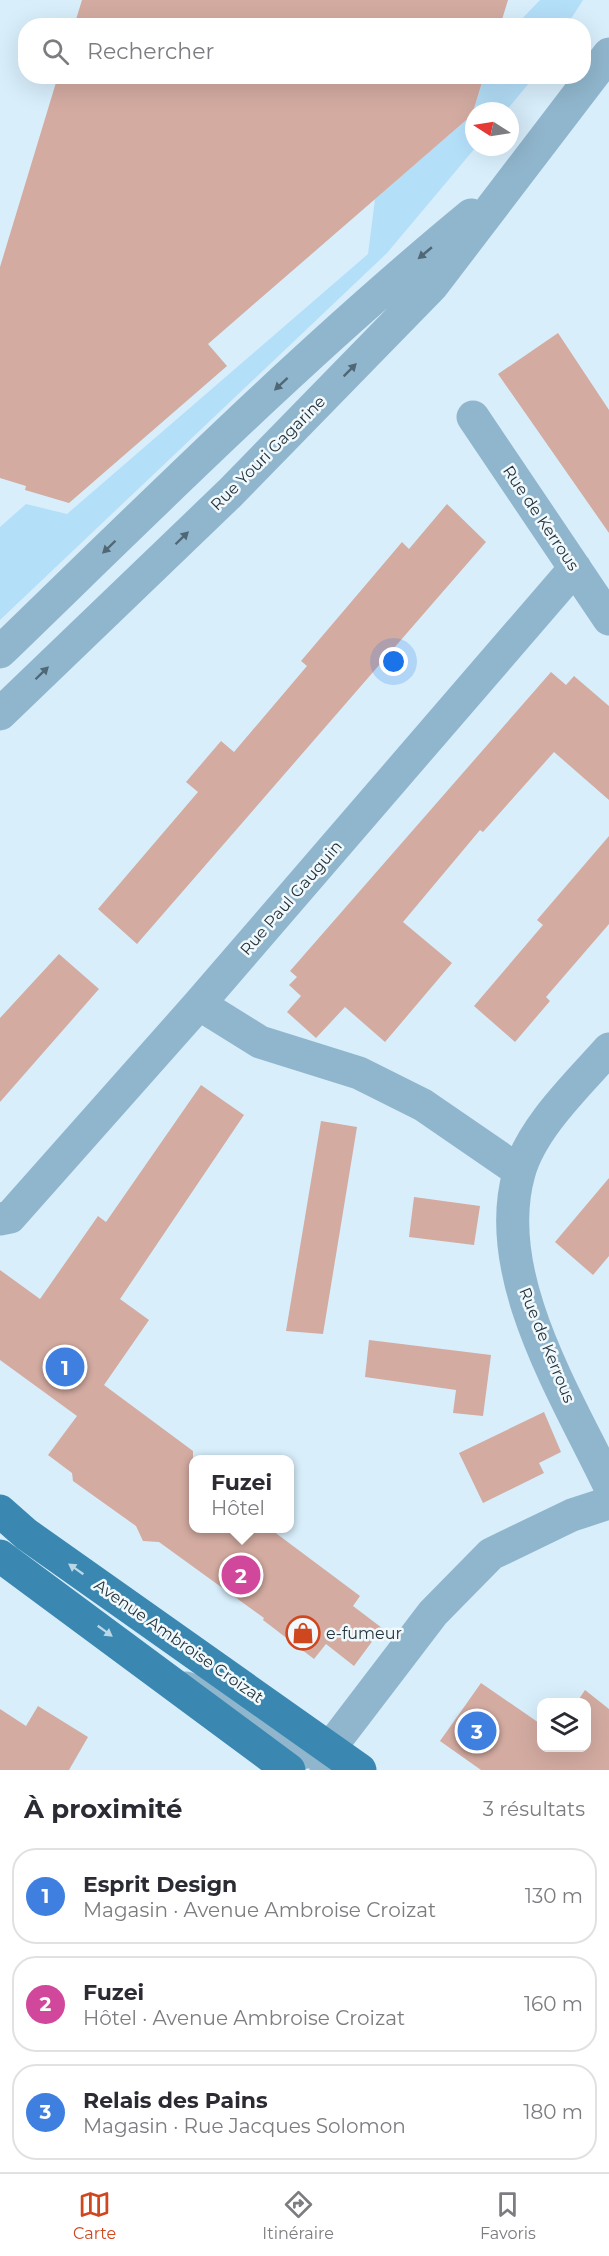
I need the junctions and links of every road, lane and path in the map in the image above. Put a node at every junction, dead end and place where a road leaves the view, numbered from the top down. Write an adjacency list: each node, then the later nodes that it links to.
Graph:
1 (609, 54): 2 (street, Rue Youri Gagarine)
2 (591, 78)
3 (586, 84): 4 (street, Rue Youri Gagarine)
4 (518, 175): 8 (street, Rue Youri Gagarine, one-way to 8); 9 (street, Rue Youri Gagarine, one-way to 4)
5 (473, 417): 6 (street, Rue de Kerrous)
6 (575, 568): 7 (street, Rue de Kerrous); 10 (street, Rue Paul Gauguin)
7 (609, 619)
8 (0, 652)
9 (0, 714)
10 (200, 1004): 12 (street); 13 (street, Rue Paul Gauguin)
11 (609, 1049): 12 (street, Rue de Kerrous)
12 (519, 1172): 14 (street, Rue de Kerrous)
13 (0, 1219)
14 (609, 1485)
15 (609, 1503): 20 (street)
16 (0, 1511): 17 (main road, Avenue Ambroise Croizat)
17 (13, 1529): 20 (main road, Avenue Ambroise Croizat, one-way to 17)
18 (2, 1558): 19 (main road, Avenue Ambroise Croizat, one-way to 19)
19 (174, 1684): 20 (street); 21 (main road, Avenue Ambroise Croizat)
20 (328, 1759): 22 (main road, Avenue Ambroise Croizat)
21 (289, 1770)
22 (360, 1770)

